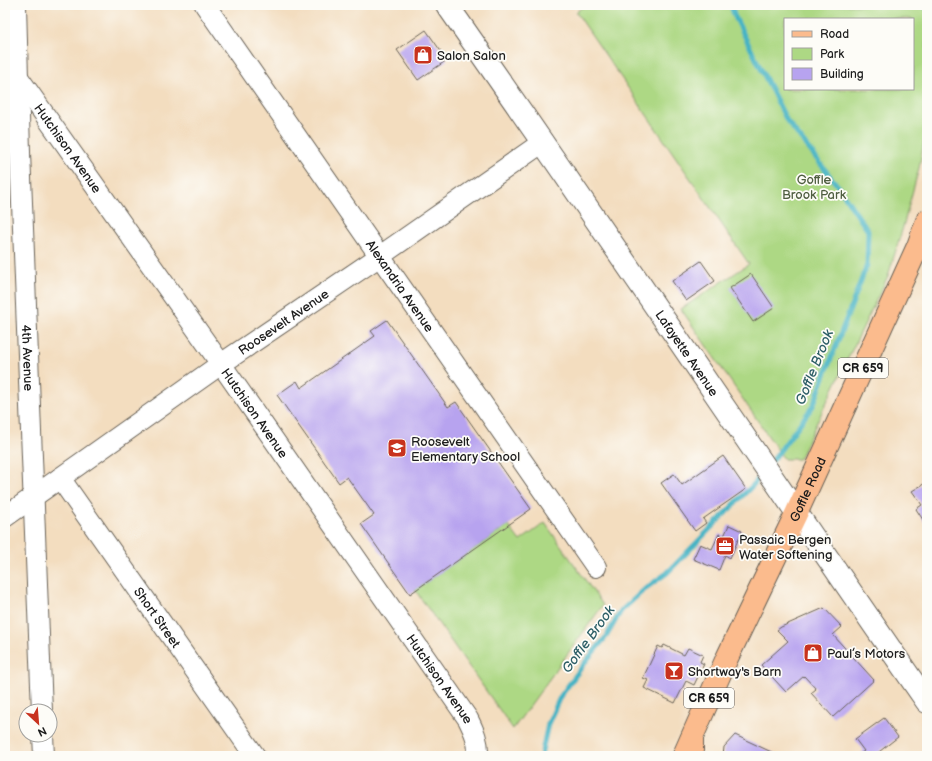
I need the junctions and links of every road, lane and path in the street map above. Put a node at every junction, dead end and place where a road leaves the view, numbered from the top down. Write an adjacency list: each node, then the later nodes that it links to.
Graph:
1 (16, 5): 4 (street, 4th Avenue)
2 (205, 5): 7 (street, Alexandria Avenue)
3 (447, 5): 5 (street, Lafayette Avenue)
4 (18, 77): 8 (street, Hutchison Avenue); 10 (street, 4th Avenue)
5 (543, 142): 7 (street, Roosevelt Avenue); 11 (street, Lafayette Avenue)
6 (927, 221): 11 (main road, Goffle Road / CR 659)
7 (380, 256): 8 (street, Roosevelt Avenue); 13 (street, Alexandria Avenue)
8 (221, 364): 9 (street, Roosevelt Avenue); 20 (street, Hutchison Avenue)
9 (60, 478): 10 (street, Roosevelt Avenue); 19 (street, Short Street)
10 (33, 498): 12 (street, Roosevelt Avenue); 15 (street, 4th Avenue)
11 (796, 514): 14 (street, Lafayette Avenue); 17 (main road, Goffle Road / CR 659)
12 (5, 517)
13 (596, 567)
14 (927, 702)
15 (42, 703)
16 (43, 743): 18 (street)
17 (689, 750)
18 (44, 756)
19 (255, 756)
20 (478, 756)

